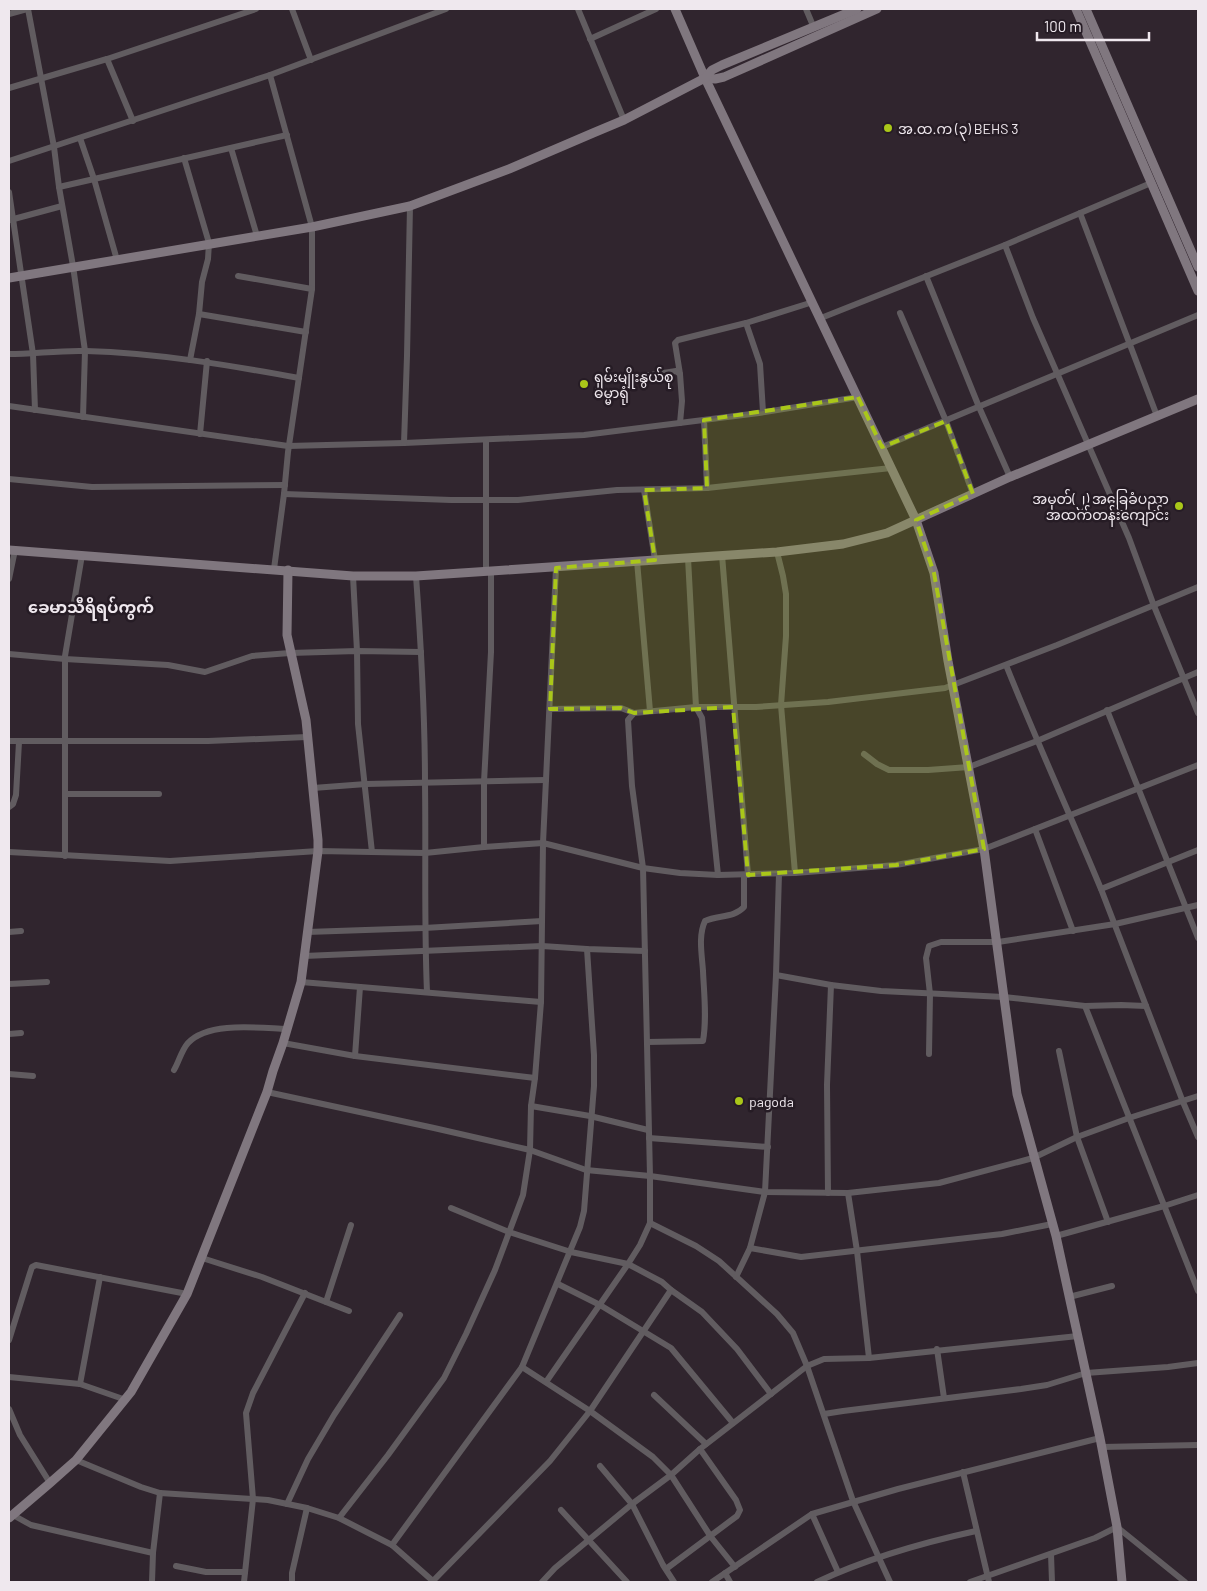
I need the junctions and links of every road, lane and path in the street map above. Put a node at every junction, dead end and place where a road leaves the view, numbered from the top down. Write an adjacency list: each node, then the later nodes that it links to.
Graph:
1 (27, 9): 13 (street); 20 (street)
2 (256, 9): 16 (street)
3 (292, 9): 17 (street)
4 (446, 9): 17 (street)
5 (578, 9): 15 (street)
6 (656, 9): 15 (street)
7 (675, 9): 19 (street)
8 (806, 9): 14 (street)
9 (857, 9): 14 (street)
10 (877, 9): 19 (street)
11 (1076, 9): 31 (street)
12 (1086, 9): 44 (street)
13 (9, 14)
14 (814, 28): 19 (street)
15 (590, 39): 22 (street)
16 (107, 59): 20 (street); 23 (street)
17 (311, 60): 18 (street)
18 (270, 75): 23 (street); 24 (street)
19 (705, 78): 22 (street); 51 (street)
20 (41, 80): 21 (street); 26 (street)
21 (9, 88)
22 (624, 120): 35 (street)
23 (133, 121): 25 (street)
24 (287, 135): 27 (street); 38 (street)
25 (80, 138): 26 (street); 30 (street)
26 (54, 147): 29 (street); 32 (street)
27 (231, 148): 28 (street); 39 (street)
28 (184, 158): 30 (street); 40 (street)
29 (9, 161)
30 (94, 179): 32 (street); 42 (street)
31 (1151, 183): 36 (street); 50 (street)
32 (59, 187): 34 (street)
33 (9, 192): 37 (street)
34 (62, 206): 37 (street); 43 (street)
35 (410, 206): 38 (street); 81 (street)
36 (1080, 213): 41 (street); 58 (street)
37 (10, 220): 45 (street)
38 (312, 227): 39 (street); 49 (street)
39 (257, 236): 40 (street)
40 (209, 244): 42 (street); 53 (street)
41 (1005, 245): 47 (street); 65 (street)
42 (117, 260): 43 (street)
43 (74, 266): 45 (street); 59 (street)
44 (1198, 267)
45 (21, 276): 48 (street); 61 (street)
46 (238, 276): 49 (street)
47 (926, 276): 55 (street); 71 (street)
48 (9, 278)
49 (312, 289): 57 (street)
50 (1198, 291)
51 (813, 302): 55 (street); 56 (street)
52 (900, 313): 77 (street)
53 (199, 314): 57 (street); 62 (street)
54 (1198, 315): 58 (street)
55 (820, 318): 68 (street)
56 (746, 324): 64 (street); 73 (street)
57 (306, 332): 67 (street)
58 (1129, 344): 65 (street); 74 (street)
59 (84, 351): 61 (street); 62 (street); 75 (street)
60 (9, 354): 61 (street)
61 (33, 354): 72 (street)
62 (190, 360): 63 (street)
63 (207, 362): 67 (street); 79 (street)
64 (680, 374): 66 (street); 78 (street)
65 (1057, 374): 71 (street); 82 (street)
66 (637, 377)
67 (299, 378): 83 (street)
68 (858, 398): 73 (street); 84 (street)
69 (1198, 399): 74 (street)
70 (9, 406): 72 (street)
71 (979, 406): 77 (street); 86 (street)
72 (35, 410): 75 (street)
73 (763, 412): 76 (street)
74 (1157, 416): 82 (street)
75 (83, 417): 79 (street)
76 (704, 420): 78 (street); 89 (street)
77 (946, 421): 84 (street); 92 (street)
78 (680, 423): 80 (street)
79 (200, 434): 83 (street)
80 (486, 440): 81 (street); 93 (street)
81 (404, 444): 83 (street)
82 (1088, 444): 86 (street); 110 (street)
83 (288, 446): 88 (street)
84 (882, 447): 85 (street)
85 (891, 468): 89 (street); 94 (street)
86 (1010, 477): 92 (street)
87 (9, 479): 88 (street)
88 (285, 485): 91 (street)
89 (708, 488): 90 (street)
90 (644, 490): 93 (street); 100 (street)
91 (284, 494): 93 (street); 103 (street)
92 (973, 494): 94 (street)
93 (487, 500): 105 (street)
94 (916, 520): 96 (street); 119 (street)
95 (12, 550): 97 (street); 108 (street)
96 (777, 552): 98 (street); 120 (street)
97 (82, 555): 103 (street); 115 (street)
98 (722, 555): 99 (street); 122 (street)
99 (688, 558): 100 (street); 121 (street)
100 (656, 560): 101 (street)
101 (637, 561): 102 (street); 125 (street)
102 (556, 568): 105 (street); 123 (street)
103 (274, 569): 104 (street)
104 (288, 570): 106 (street); 113 (street)
105 (488, 572): 107 (street); 138 (street)
106 (353, 576): 107 (street); 111 (street)
107 (416, 576): 112 (street)
108 (9, 579)
109 (1198, 587): 110 (street)
110 (1154, 606): 116 (street); 118 (street)
111 (357, 651): 112 (street); 113 (street); 139 (street)
112 (421, 652): 137 (street)
113 (290, 653): 115 (street); 128 (street)
114 (9, 654): 115 (street)
115 (65, 659): 129 (street)
116 (1006, 665): 119 (street); 130 (street)
117 (1198, 672): 118 (street)
118 (1184, 678): 124 (street); 127 (street)
119 (952, 686): 120 (street); 135 (street)
120 (781, 705): 122 (street); 158 (street)
121 (696, 707): 122 (street); 125 (street); 160 (street)
122 (733, 707): 161 (street)
123 (550, 709): 126 (street); 136 (street)
124 (1107, 710): 130 (street); 141 (street)
125 (650, 711): 126 (street)
126 (634, 712): 157 (street)
127 (1198, 713)
128 (307, 737): 129 (street); 140 (street)
129 (65, 740): 132 (street); 142 (street)
130 (1037, 741): 135 (street); 145 (street)
131 (9, 742): 132 (street)
132 (19, 742): 144 (street)
133 (864, 754): 135 (street)
134 (1198, 765): 141 (street)
135 (969, 767): 149 (street)
136 (546, 780): 138 (street); 147 (street)
137 (425, 782): 138 (street); 139 (street); 154 (street)
138 (484, 782): 148 (street)
139 (366, 784): 140 (street); 153 (street)
140 (313, 788): 150 (street)
141 (1137, 788): 145 (street); 156 (street)
142 (65, 794): 143 (street); 155 (street)
143 (159, 794)
144 (9, 807)
145 (1070, 815): 146 (street); 162 (street)
146 (1035, 829): 149 (street); 169 (street)
147 (544, 844): 148 (street); 157 (street); 165 (street)
148 (484, 847): 154 (street)
149 (984, 849): 158 (street); 173 (street)
150 (318, 850): 153 (street); 155 (street); 171 (street)
151 (1198, 850): 156 (street)
152 (9, 852): 155 (street)
153 (372, 852): 154 (street)
154 (425, 853): 167 (street)
155 (65, 856)
156 (1168, 862): 162 (street); 164 (street)
157 (643, 868): 160 (street); 176 (street)
158 (795, 873): 159 (street)
159 (779, 874): 161 (street); 179 (street)
160 (718, 875): 161 (street)
161 (746, 875): 194 (street)
162 (1101, 889): 166 (street)
163 (1198, 905): 164 (street)
164 (1185, 907): 166 (street); 172 (street)
165 (542, 920): 167 (street); 174 (street)
166 (1115, 924): 169 (street); 190 (street)
167 (424, 928): 171 (street); 177 (street)
168 (20, 931): 170 (street)
169 (1073, 931): 173 (street)
170 (9, 932)
171 (307, 932): 178 (street)
172 (1198, 938)
173 (998, 942): 186 (street); 187 (street)
174 (542, 946): 175 (street); 177 (street); 188 (street)
175 (587, 949): 176 (street); 207 (street)
176 (645, 950): 194 (street)
177 (425, 951): 178 (street); 185 (street)
178 (304, 956): 181 (street)
179 (776, 975): 183 (street); 213 (street)
180 (47, 982): 182 (street)
181 (301, 982): 184 (street); 191 (street)
182 (9, 984)
183 (831, 985): 186 (street); 219 (street)
184 (360, 987): 185 (street); 198 (street)
185 (427, 992): 188 (street)
186 (930, 994): 187 (street); 197 (street)
187 (1004, 997): 189 (street); 215 (street)
188 (541, 1002): 202 (street)
189 (1085, 1006): 190 (street); 208 (street)
190 (1146, 1006): 205 (street)
191 (286, 1029): 195 (street); 199 (street)
192 (21, 1033): 193 (street)
193 (9, 1034)
194 (647, 1042): 209 (street)
195 (284, 1043): 198 (street); 203 (street)
196 (1059, 1051): 210 (street)
197 (929, 1054)
198 (355, 1056): 202 (street)
199 (174, 1070)
200 (9, 1074): 201 (street)
201 (33, 1076)
202 (535, 1078): 206 (street)
203 (267, 1092): 214 (street); 233 (street)
204 (1198, 1096): 205 (street)
205 (1183, 1102): 208 (street); 211 (street)
206 (531, 1106): 207 (street); 214 (street)
207 (590, 1116): 209 (street); 216 (street)
208 (1129, 1118): 210 (street); 222 (street)
209 (648, 1130): 212 (street)
210 (1077, 1137): 215 (street); 224 (street)
211 (1198, 1137)
212 (649, 1138): 213 (street); 217 (street)
213 (768, 1147): 218 (street)
214 (530, 1150): 216 (street); 228 (street)
215 (1033, 1158): 220 (street); 226 (street)
216 (586, 1170): 217 (street); 232 (street)
217 (650, 1176): 218 (street); 225 (street)
218 (766, 1192): 219 (street); 230 (street)
219 (828, 1193): 220 (street)
220 (848, 1193): 231 (street)
221 (1198, 1195): 222 (street)
222 (1164, 1206): 224 (street); 240 (street)
223 (451, 1208): 228 (street)
224 (1108, 1222): 229 (street)
225 (650, 1223): 234 (street); 236 (street)
226 (1052, 1224): 229 (street); 231 (street)
227 (351, 1225): 244 (street)
228 (509, 1232): 232 (street); 286 (street)
229 (1056, 1236): 243 (street)
230 (750, 1248): 231 (street); 236 (street)
231 (857, 1251): 252 (street)
232 (571, 1252): 234 (street); 237 (street)
233 (202, 1258): 241 (street); 242 (street)
234 (628, 1264): 239 (street); 245 (street)
235 (100, 1277): 242 (street); 250 (street); 259 (street)
236 (736, 1277): 254 (street)
237 (558, 1284): 245 (street); 255 (street)
238 (1112, 1286): 243 (street)
239 (672, 1290): 248 (street); 260 (street)
240 (1198, 1291)
241 (305, 1293): 244 (street); 278 (street)
242 (186, 1294): 263 (street)
243 (1069, 1297): 249 (street)
244 (326, 1302): 246 (street)
245 (600, 1305): 248 (street); 258 (street)
246 (349, 1311)
247 (400, 1315): 280 (street)
248 (644, 1330): 265 (street); 267 (street)
249 (1078, 1336): 251 (street); 256 (street)
250 (9, 1340)
251 (937, 1349): 252 (street); 262 (street)
252 (869, 1358): 254 (street)
253 (1198, 1363): 256 (street)
254 (807, 1366): 260 (street); 266 (street)
255 (522, 1367): 258 (street); 291 (street)
256 (1086, 1373): 262 (street); 268 (street)
257 (9, 1377): 259 (street)
258 (546, 1382): 265 (street)
259 (80, 1384): 263 (street)
260 (770, 1394): 267 (street)
261 (654, 1395): 269 (street)
262 (944, 1398): 266 (street)
263 (126, 1400): 272 (street)
264 (9, 1409): 276 (street)
265 (590, 1410): 275 (street); 305 (street)
266 (824, 1414): 279 (street)
267 (733, 1423): 269 (street)
268 (1101, 1442): 270 (street); 274 (street); 287 (street)
269 (706, 1444): 271 (street)
270 (1198, 1445)
271 (700, 1448): 275 (street); 289 (street)
272 (76, 1460): 276 (street); 277 (street)
273 (600, 1466): 281 (street)
274 (963, 1472): 279 (street); 288 (street)
275 (671, 1475): 281 (street); 289 (street)
276 (50, 1483): 285 (street)
277 (160, 1493): 278 (street); 292 (street)
278 (253, 1498): 280 (street); 298 (street)
279 (853, 1501): 284 (street); 294 (street)
280 (286, 1504): 282 (street)
281 (632, 1504): 290 (street); 297 (street)
282 (308, 1508): 286 (street); 304 (street)
283 (560, 1510): 290 (street)
284 (812, 1514): 296 (street); 299 (street)
285 (11, 1516): 292 (street)
286 (339, 1518): 291 (street)
287 (1116, 1528): 293 (street); 315 (street); 316 (street)
288 (976, 1531): 294 (street); 301 (street)
289 (711, 1537): 296 (street); 297 (street)
290 (588, 1540): 306 (street); 307 (street)
291 (392, 1545): 305 (street)
292 (153, 1553): 302 (street)
293 (1051, 1554): 301 (street); 314 (street)
294 (878, 1556): 299 (street); 312 (street)
295 (176, 1566): 298 (street)
296 (735, 1567): 300 (street)
297 (666, 1568): 308 (street)
298 (245, 1572): 303 (street)
299 (838, 1572): 311 (street)
300 (725, 1573): 309 (street); 310 (street)
301 (989, 1579): 313 (street)
302 (152, 1582)
303 (244, 1582)
304 (292, 1582)
305 (434, 1582)
306 (542, 1582)
307 (627, 1582)
308 (674, 1582)
309 (712, 1582)
310 (730, 1582)
311 (816, 1582)
312 (890, 1582)
313 (970, 1582)
314 (1052, 1582)
315 (1122, 1582)
316 (1185, 1582)

